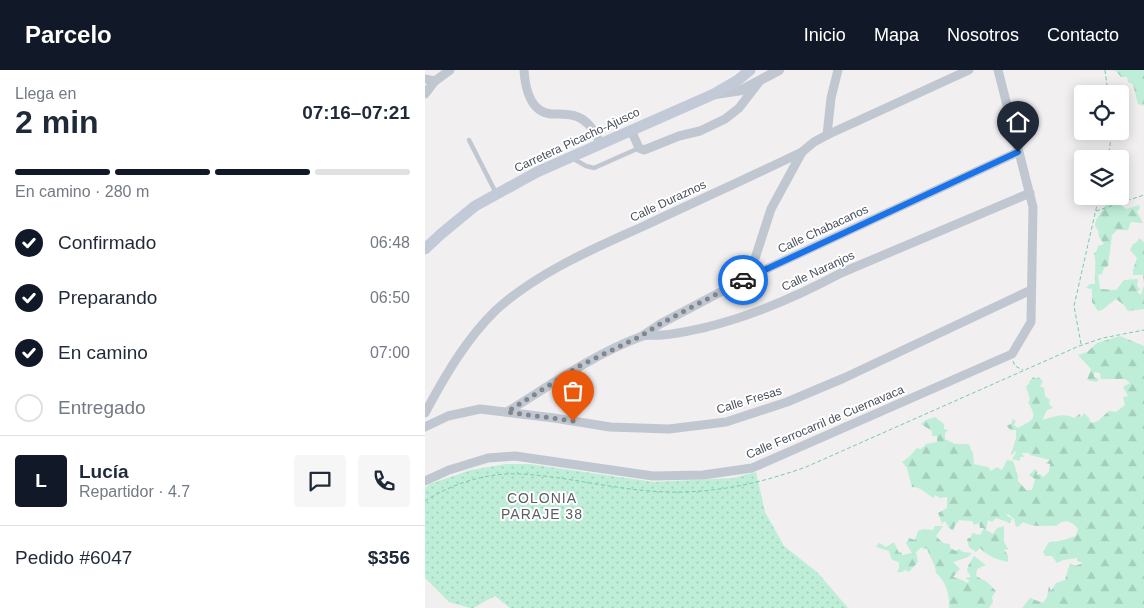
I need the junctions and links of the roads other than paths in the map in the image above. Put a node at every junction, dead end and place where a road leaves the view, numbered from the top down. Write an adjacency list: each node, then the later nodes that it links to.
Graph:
1 (450, 70): 9 (street)
2 (524, 70): 16 (street)
3 (750, 70): 12 (main road, Carretera Picacho-Ajusco)
4 (779, 70): 10 (street)
5 (837, 70): 14 (street)
6 (969, 70): 14 (street, Calle Duraznos)
7 (998, 70): 19 (street)
8 (425, 78): 9 (street)
9 (435, 81): 11 (street)
10 (759, 82): 12 (street); 17 (street)
11 (425, 94)
12 (714, 94): 13 (main road, Carretera Picacho-Ajusco)
13 (631, 130): 16 (main road, Carretera Picacho-Ajusco); 17 (street)
14 (827, 135): 18 (street, Calle Duraznos)
15 (469, 140): 22 (lane)
16 (601, 144): 20 (main road, Carretera Picacho-Ajusco)
17 (639, 148): 20 (lane)
18 (802, 152): 24 (street); 27 (street, Calle Duraznos)
19 (1018, 152): 21 (street); 24 (street, Calle Chabacanos)
20 (571, 157): 22 (main road, Carretera Picacho-Ajusco)
21 (1030, 193): 25 (street); 26 (street, Calle Naranjos)
22 (496, 194): 23 (main road, Carretera Picacho-Ajusco)
23 (425, 249)
24 (749, 277): 26 (street, Calle Chabacanos)
25 (1031, 290): 28 (street, Calle Fresas); 30 (street, Calle Ferrocarril de Cuernavaca)
26 (641, 336): 28 (street, Calle Naranjos)
27 (425, 412)
28 (507, 412): 29 (street, Calle Fresas)
29 (425, 427)
30 (425, 481)

